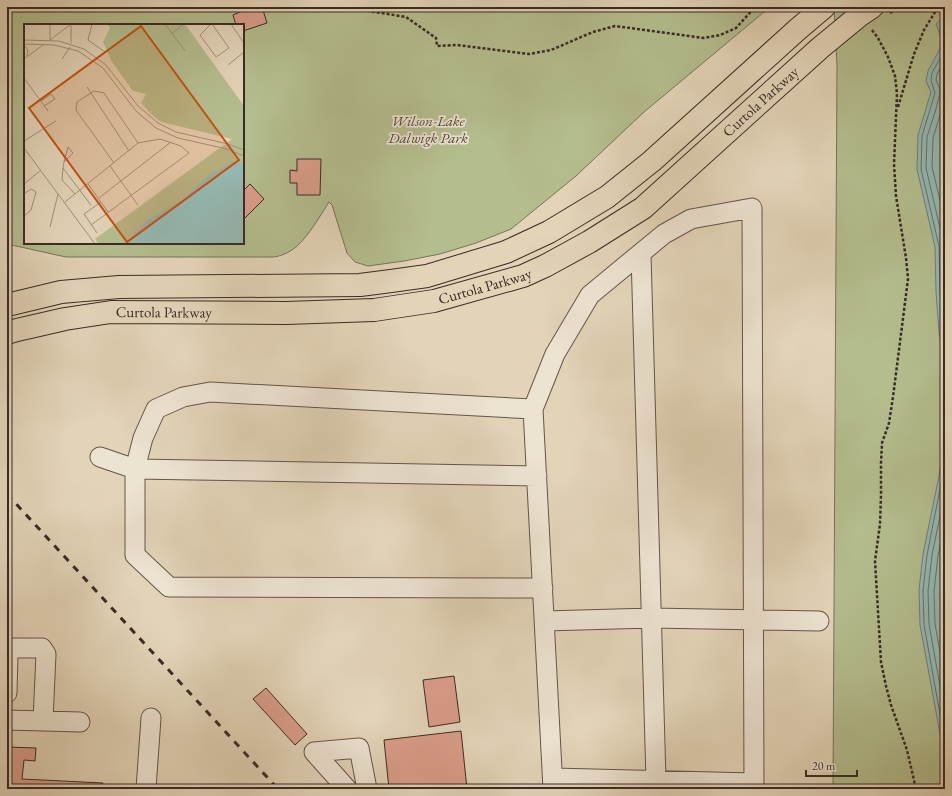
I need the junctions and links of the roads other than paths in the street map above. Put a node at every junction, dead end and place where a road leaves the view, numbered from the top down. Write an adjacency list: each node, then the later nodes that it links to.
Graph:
1 (824, 7): 4 (main road, Curtola Parkway)
2 (866, 11): 5 (main road, Curtola Parkway)
3 (641, 254): 6 (street); 11 (street); 12 (street)
4 (7, 305)
5 (7, 333)
6 (533, 409): 8 (street); 9 (street)
7 (100, 457): 8 (street)
8 (135, 469): 9 (street); 10 (street)
9 (537, 476): 10 (street)
10 (543, 588): 13 (street)
11 (651, 618): 12 (street); 13 (street); 20 (street)
12 (753, 620): 14 (street); 23 (street)
13 (544, 621): 21 (street)
14 (819, 621)
15 (7, 693): 18 (street)
16 (151, 718): 24 (street)
17 (7, 720): 18 (street)
18 (43, 721): 19 (street)
19 (80, 722)
20 (656, 780): 21 (street); 22 (street)
21 (553, 784)
22 (680, 785): 23 (street)
23 (754, 786)
24 (146, 789)
25 (346, 789): 26 (street)
26 (367, 789)

